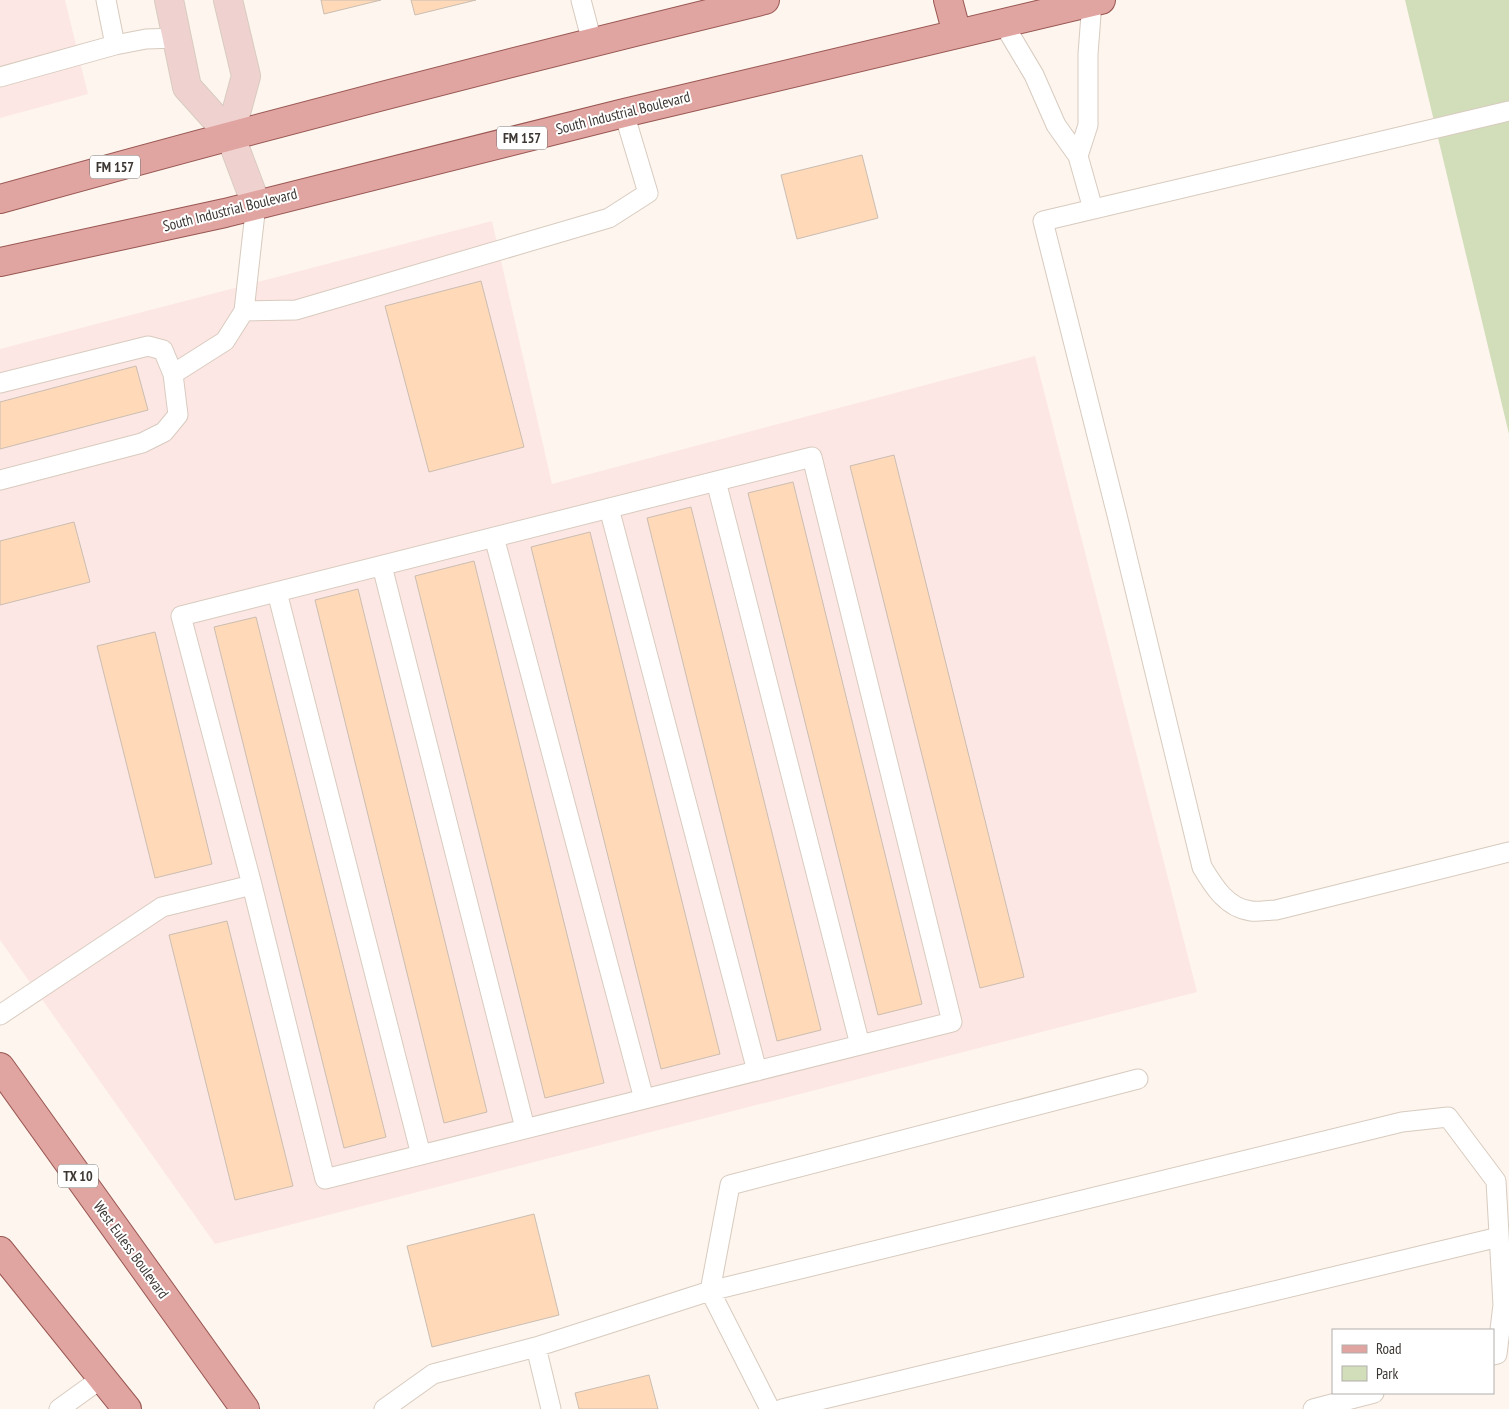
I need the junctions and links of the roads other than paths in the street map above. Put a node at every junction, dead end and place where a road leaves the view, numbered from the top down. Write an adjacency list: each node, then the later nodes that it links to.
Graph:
1 (106, 0): 12 (lane)
2 (169, 0): 10 (street)
3 (228, 0): 16 (street)
4 (581, 0): 11 (lane)
5 (765, 0): 11 (main road, FM 157)
6 (948, 0): 9 (main road)
7 (1096, 1): 8 (main road, South Industrial Boulevard / FM 157); 17 (lane)
8 (1003, 23): 9 (main road, South Industrial Boulevard / FM 157); 17 (lane)
9 (957, 34): 15 (main road, South Industrial Boulevard / FM 157)
10 (177, 38): 12 (lane); 16 (street)
11 (592, 42): 16 (main road, FM 157)
12 (115, 45): 13 (lane)
13 (0, 77)
14 (1509, 111): 20 (lane)
15 (624, 113): 19 (main road, South Industrial Boulevard / FM 157); 22 (lane)
16 (230, 135): 18 (main road, FM 157); 19 (street)
17 (1078, 156): 20 (lane)
18 (0, 199)
19 (256, 204): 21 (main road, South Industrial Boulevard / FM 157); 22 (lane)
20 (1093, 209): 31 (lane)
21 (0, 262)
22 (244, 311): 23 (lane)
23 (173, 374): 24 (lane); 25 (lane)
24 (0, 383)
25 (0, 480)
26 (716, 482): 27 (lane); 34 (lane); 34 (lane)
27 (610, 508): 28 (lane); 36 (lane)
28 (494, 537): 29 (lane); 38 (lane)
29 (382, 566): 30 (lane); 39 (lane)
30 (277, 592): 32 (lane); 40 (lane)
31 (1509, 852)
32 (252, 885): 33 (lane); 40 (lane)
33 (0, 1015)
34 (860, 1045): 36 (lane)
35 (0, 1067): 50 (main road, West Euless Boulevard / TX 10)
36 (757, 1071): 38 (lane)
37 (1138, 1079): 43 (lane)
38 (644, 1099): 39 (lane)
39 (525, 1128): 40 (lane)
40 (421, 1155)
41 (1499, 1237): 43 (lane); 45 (lane); 54 (lane)
42 (0, 1251): 46 (main road)
43 (710, 1291): 44 (lane); 53 (lane)
44 (536, 1346): 51 (lane); 52 (lane)
45 (1494, 1355)
46 (102, 1378): 48 (lane); 49 (main road)
47 (1370, 1394): 55 (lane)
48 (59, 1409)
49 (127, 1409)
50 (245, 1409)
51 (384, 1409)
52 (551, 1409)
53 (770, 1409)
54 (782, 1409)
55 (1313, 1409)

